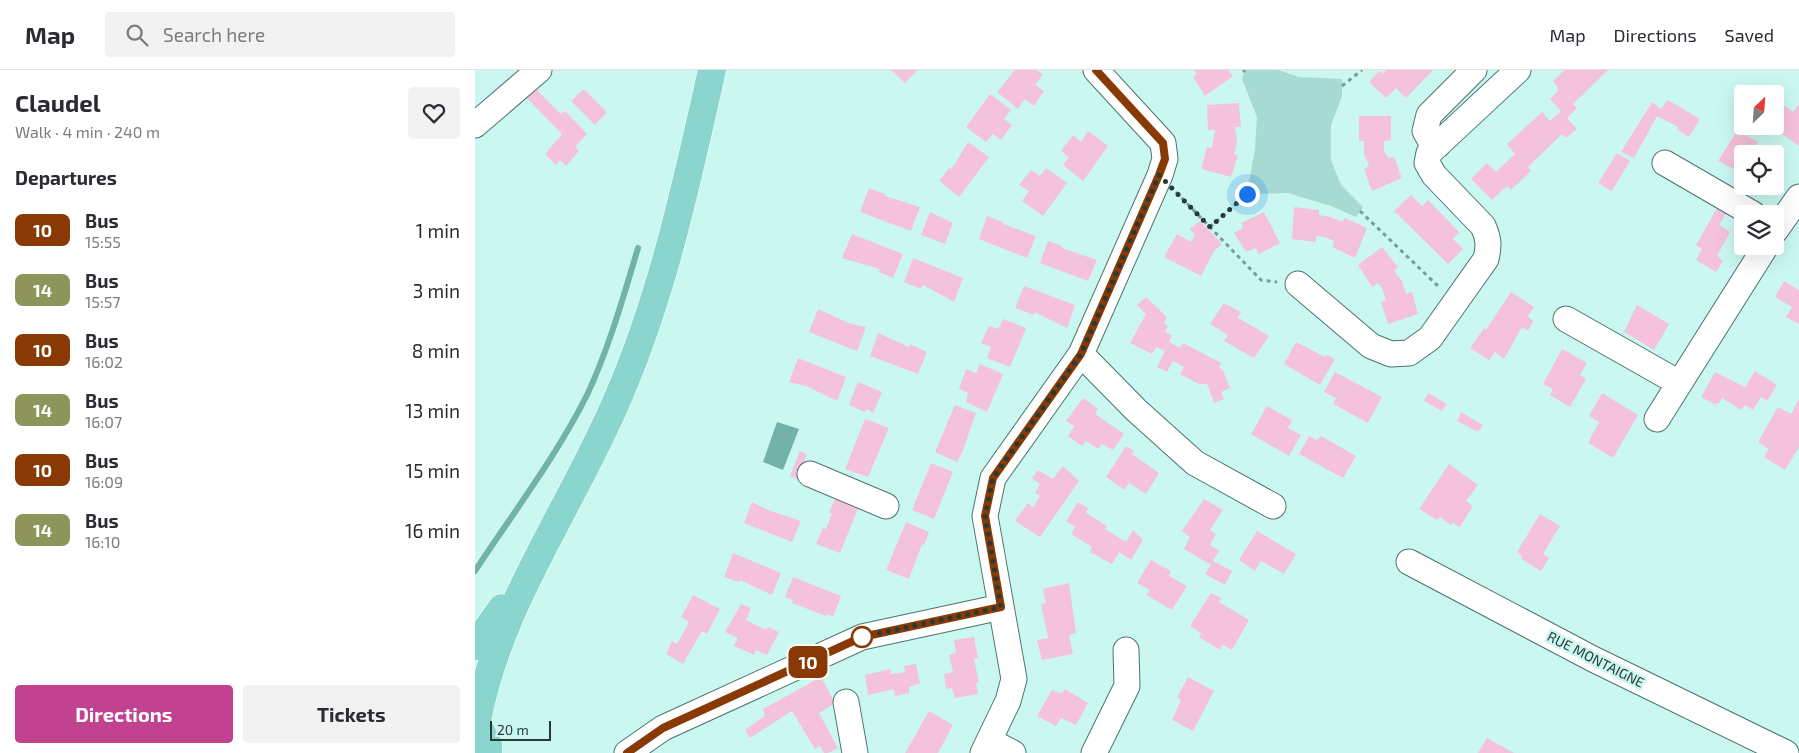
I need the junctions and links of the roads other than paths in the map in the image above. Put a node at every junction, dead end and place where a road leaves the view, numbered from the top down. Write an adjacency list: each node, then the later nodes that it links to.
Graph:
1 (539, 70): 6 (street)
2 (712, 70): 21 (main road)
3 (1474, 70): 7 (street)
4 (1100, 71): 15 (street)
5 (1503, 75): 7 (street)
6 (475, 125)
7 (1438, 145): 13 (street)
8 (1665, 164): 10 (street)
9 (1799, 197): 11 (street)
10 (1737, 205)
11 (1784, 217)
12 (1759, 255): 16 (street)
13 (1298, 284)
14 (1566, 319): 16 (street)
15 (1081, 354): 20 (street); 23 (street)
16 (1679, 383): 17 (street)
17 (1657, 419)
18 (810, 474): 19 (street)
19 (886, 506)
20 (1273, 506)
21 (536, 560): 24 (main road); 27 (main road)
22 (1409, 562): 34 (street, RUE MONTAIGNE)
23 (1001, 607): 28 (street); 30 (street)
24 (475, 646)
25 (1126, 650): 33 (street)
26 (846, 702): 31 (street)
27 (476, 720): 29 (main road)
28 (986, 747): 32 (street)
29 (488, 753)
30 (627, 753)
31 (855, 753)
32 (1013, 753)
33 (1094, 753)
34 (1786, 753)

